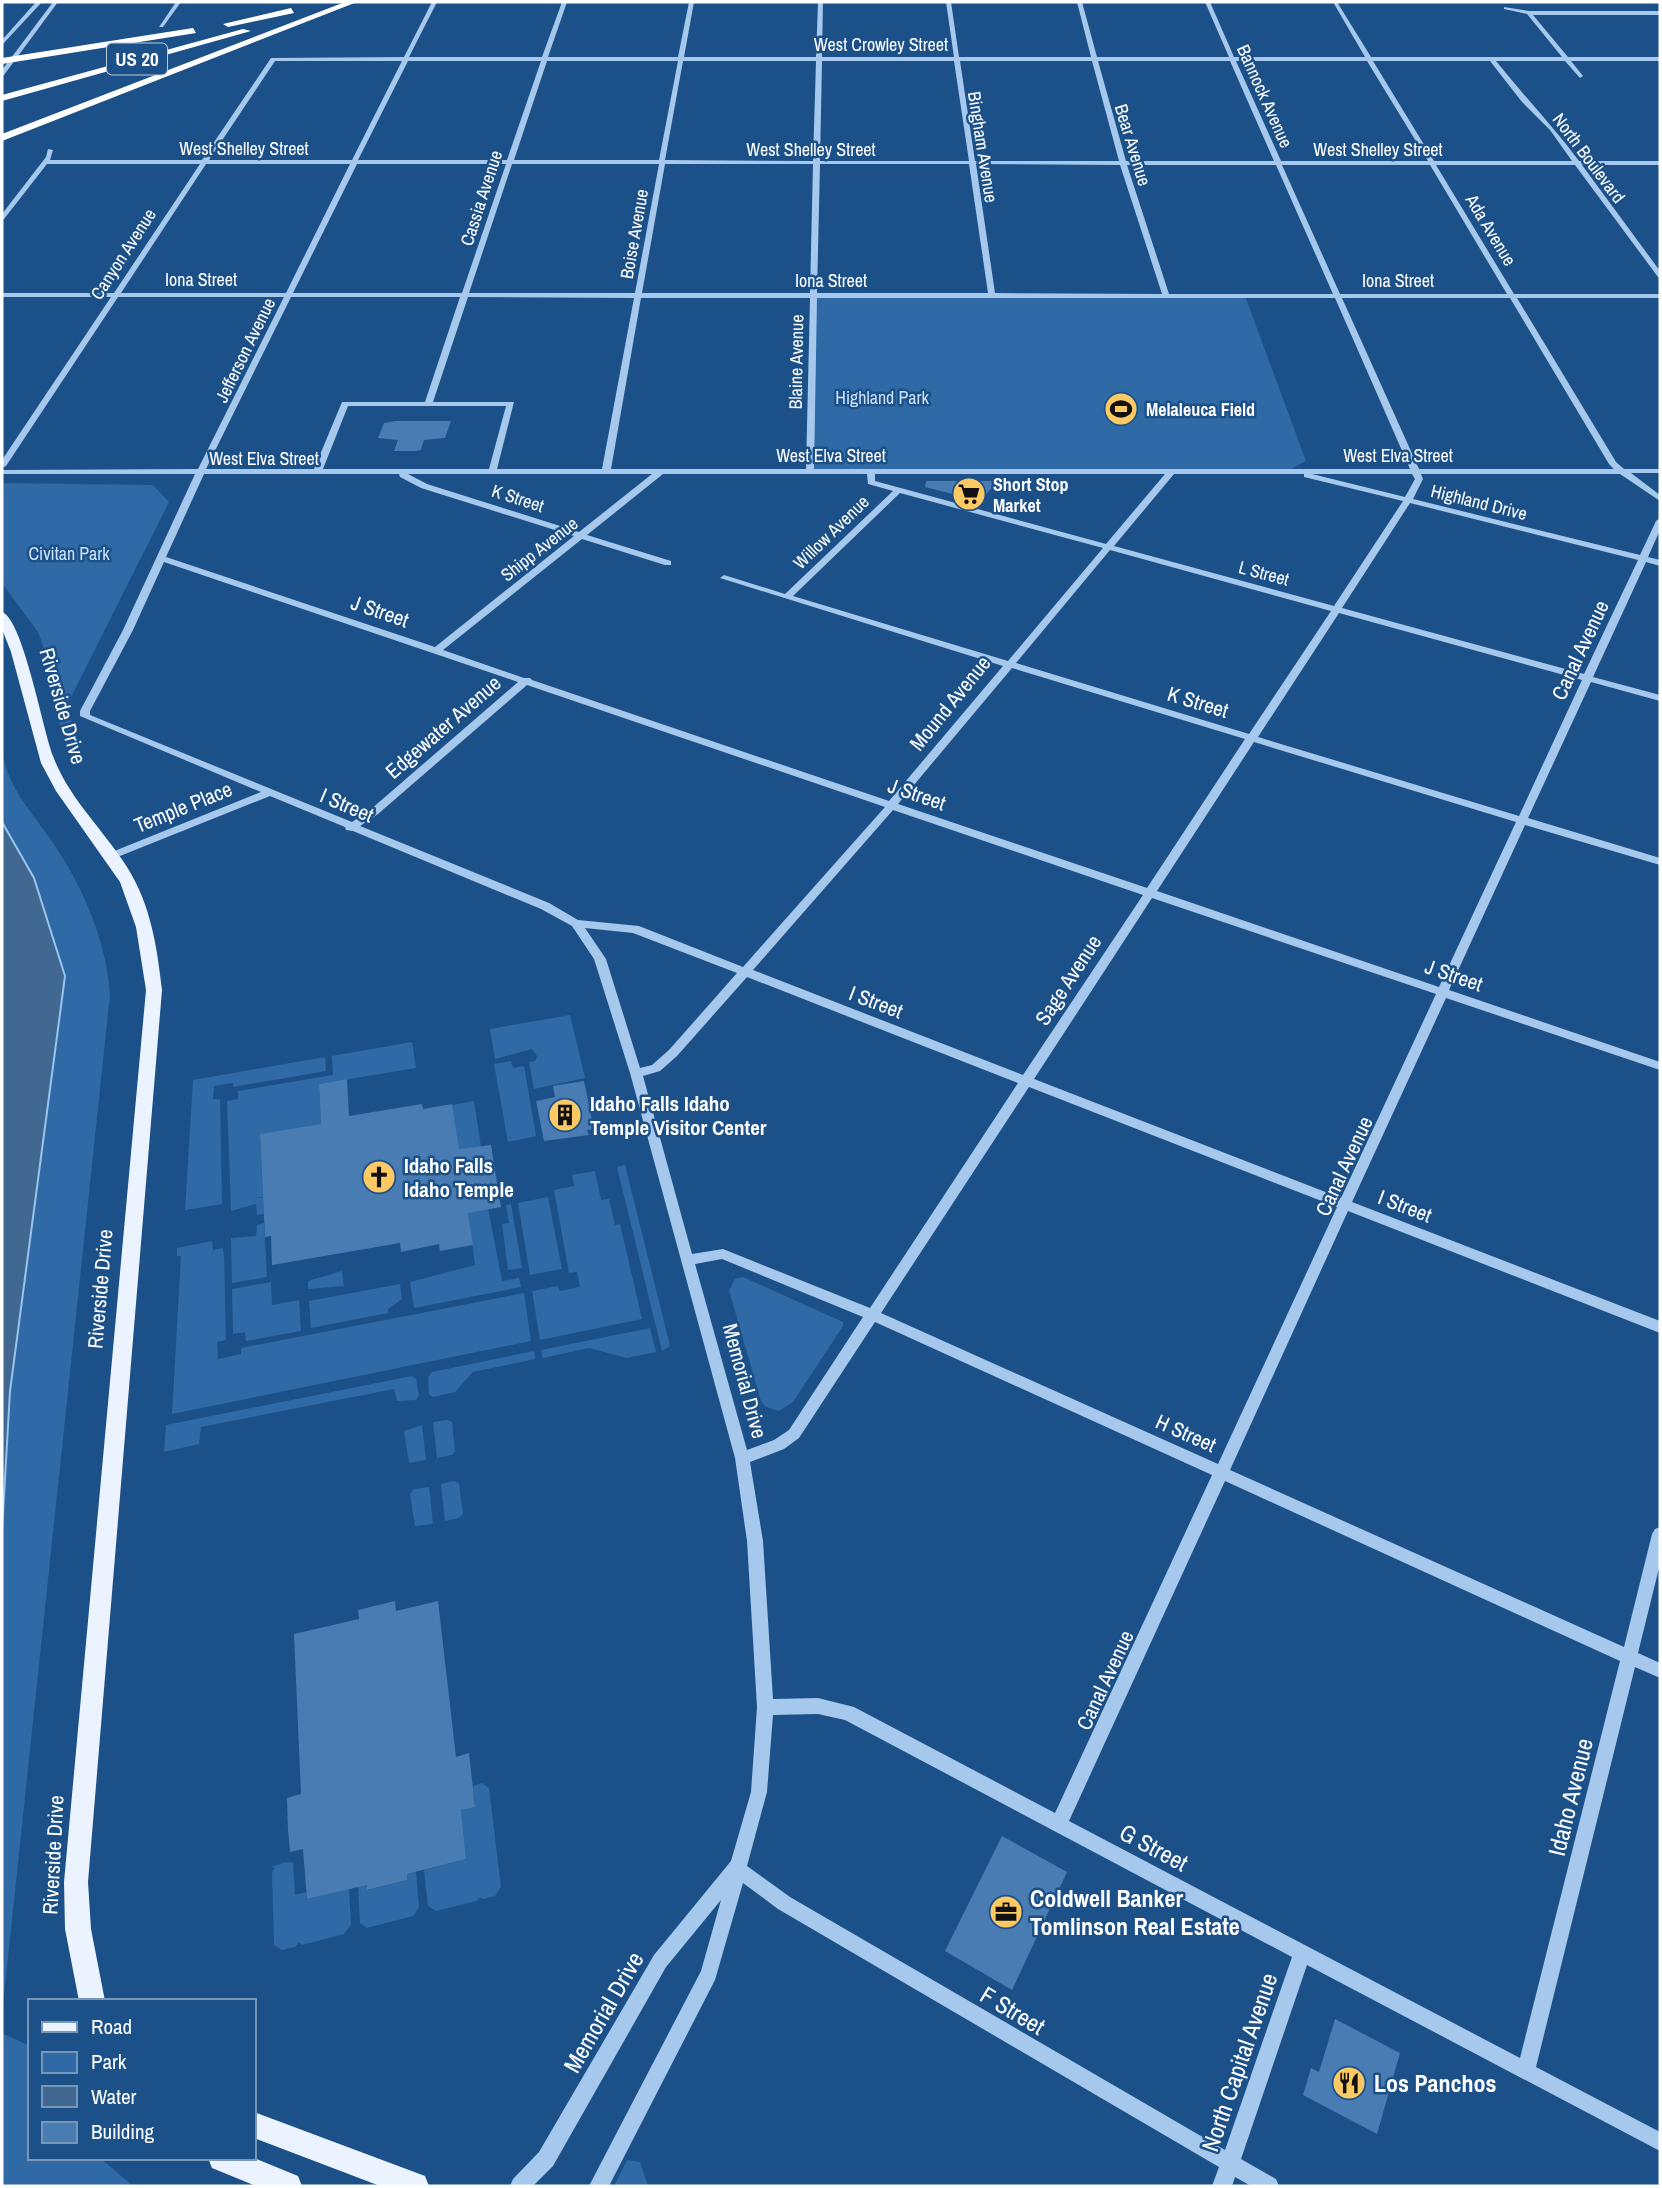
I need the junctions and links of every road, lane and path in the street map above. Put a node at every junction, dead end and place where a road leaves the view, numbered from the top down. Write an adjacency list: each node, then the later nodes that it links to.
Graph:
1 (39, 2): 20 (street)
2 (55, 2): 21 (street)
3 (178, 2): 17 (street)
4 (350, 2): 19 (highway, US 20); 39 (highway)
5 (434, 2): 23 (street, Jefferson Avenue)
6 (564, 2): 24 (street, Cassia Avenue)
7 (691, 2): 25 (street, Boise Avenue)
8 (820, 2): 26 (street, Blaine Avenue)
9 (948, 2): 27 (street, Bingham Avenue)
10 (1079, 2): 28 (street, Bear Avenue)
11 (1207, 2): 29 (street, Bannock Avenue)
12 (1335, 2): 30 (street, Ada Avenue)
13 (1506, 8): 15 (street)
14 (296, 9): 19 (highway)
15 (1529, 13): 16 (street); 32 (street)
16 (1660, 13)
17 (161, 26)
18 (208, 28): 22 (highway)
19 (220, 31): 38 (highway, US 20)
20 (3, 40)
21 (23, 44): 22 (highway); 34 (street)
22 (49, 55): 34 (highway)
23 (406, 58): 24 (street, West Crowley Street); 35 (street, West Crowley Street); 43 (street, Jefferson Avenue)
24 (543, 58): 25 (street, West Crowley Street); 44 (street, Cassia Avenue)
25 (681, 58): 26 (street, West Crowley Street); 45 (street, Boise Avenue)
26 (818, 58): 27 (street, West Crowley Street); 46 (street, Blaine Avenue)
27 (956, 59): 28 (street, West Crowley Street); 47 (street, Bingham Avenue)
28 (1093, 59): 29 (street, West Crowley Street); 48 (street, Bear Avenue)
29 (1231, 59): 30 (street, West Crowley Street); 49 (street, Bannock Avenue)
30 (1369, 59): 31 (street, West Crowley Street); 50 (street, Ada Avenue)
31 (1492, 59): 32 (street, West Crowley Street); 51 (street, North Boulevard)
32 (1566, 59): 33 (street, West Crowley Street); 37 (street)
33 (1660, 59)
34 (7, 60): 36 (street)
35 (270, 60): 42 (street, Canyon Avenue)
36 (2, 74)
37 (1580, 76)
38 (4, 94)
39 (2, 138)
40 (50, 150): 41 (street)
41 (46, 162): 42 (street, West Shelley Street); 53 (street)
42 (202, 162): 43 (street, West Shelley Street); 56 (street, Canyon Avenue)
43 (355, 163): 44 (street, West Shelley Street); 57 (street, Jefferson Avenue)
44 (509, 163): 45 (street, West Shelley Street); 58 (street, Cassia Avenue)
45 (663, 163): 46 (street, West Shelley Street); 59 (street, Boise Avenue)
46 (816, 163): 47 (street, West Shelley Street); 60 (street, Blaine Avenue)
47 (971, 163): 48 (street, West Shelley Street); 61 (street, Bingham Avenue)
48 (1123, 163): 49 (street, West Shelley Street); 62 (street, Bear Avenue)
49 (1278, 163): 50 (street, West Shelley Street); 63 (street, Bannock Avenue)
50 (1432, 163): 51 (street, West Shelley Street); 64 (street, Ada Avenue)
51 (1576, 163): 52 (street, West Shelley Street); 54 (street, North Boulevard)
52 (1660, 163)
53 (2, 218)
54 (1660, 276)
55 (2, 295): 56 (street, Iona Street)
56 (116, 295): 57 (street, Iona Street); 67 (street, Canyon Avenue)
57 (289, 295): 58 (street, Iona Street); 78 (street, Jefferson Avenue)
58 (465, 295): 59 (street, Iona Street); 66 (street, Cassia Avenue)
59 (639, 295): 60 (street, Iona Street); 77 (street, Boise Avenue)
60 (813, 295): 61 (street, Iona Street); 72 (street, Blaine Avenue)
61 (992, 295): 62 (street, Iona Street)
62 (1166, 296): 63 (street, Iona Street)
63 (1336, 296): 64 (street, Iona Street); 70 (street, Bannock Avenue)
64 (1512, 296): 65 (street, Iona Street); 74 (street, Ada Avenue)
65 (1660, 296)
66 (428, 404): 79 (street); 81 (street)
67 (2, 466)
68 (1173, 470): 69 (street, West Elva Street); 73 (street, West Elva Street); 87 (street, Mound Avenue)
69 (1289, 470): 70 (street, West Elva Street); 84 (street, Highland Drive)
70 (1415, 470): 74 (street, West Elva Street); 84 (street, Sage Avenue)
71 (660, 471): 72 (street, West Elva Street); 77 (street, West Elva Street); 86 (street, Shipp Avenue)
72 (810, 471): 73 (street, West Elva Street)
73 (871, 471): 82 (street, L Street)
74 (1624, 471): 75 (street, West Elva Street); 83 (street)
75 (1660, 471)
76 (2, 472): 78 (street, West Elva Street)
77 (606, 472): 81 (street, West Elva Street)
78 (200, 473): 79 (street, West Elva Street); 88 (street, Jefferson Avenue)
79 (317, 473): 80 (street, West Elva Street)
80 (400, 473): 81 (street, West Elva Street); 86 (street, K Street)
81 (492, 473)
82 (898, 489): 87 (street, L Street); 93 (street, Willow Avenue)
83 (1660, 499)
84 (1408, 500): 89 (street, Highland Drive); 94 (street, Sage Avenue)
85 (1660, 521): 89 (street, Canal Avenue)
86 (582, 536): 90 (street, K Street); 96 (street, Shipp Avenue)
87 (1110, 547): 94 (street, L Street); 97 (street, Mound Avenue)
88 (162, 558): 96 (street, J Street); 101 (street, Jefferson Avenue)
89 (1644, 559): 91 (street, Highland Drive); 98 (street, Canal Avenue)
90 (668, 563)
91 (1660, 563)
92 (724, 578): 93 (street, K Street)
93 (787, 597): 97 (street, K Street)
94 (1338, 609): 98 (street, L Street); 102 (street, Sage Avenue)
95 (2, 616): 107 (main road, Riverside Drive)
96 (436, 651): 99 (street, J Street)
97 (1006, 665): 102 (street, K Street); 104 (street, Mound Avenue)
98 (1588, 678): 100 (street, L Street); 105 (street, Canal Avenue)
99 (527, 680): 104 (street, J Street); 106 (street, Edgewater Avenue)
100 (1660, 698)
101 (85, 711): 103 (street, I Street)
102 (1252, 738): 105 (street, K Street); 109 (street, Sage Avenue)
103 (269, 793): 106 (street, I Street); 107 (street, Temple Place)
104 (891, 806): 109 (street, J Street); 111 (street, Mound Avenue)
105 (1523, 821): 108 (street, K Street); 112 (street, Canal Avenue)
106 (350, 828): 110 (street, I Street)
107 (111, 856): 129 (main road, Riverside Drive)
108 (1660, 862)
109 (1151, 893): 112 (street, J Street); 115 (street, Sage Avenue)
110 (576, 923): 111 (street, I Street); 114 (street, Memorial Drive)
111 (745, 972): 114 (street, Mound Avenue); 115 (street, I Street)
112 (1446, 992): 113 (street, J Street); 116 (street, Canal Avenue)
113 (1660, 1066)
114 (636, 1073): 117 (street, Memorial Drive)
115 (1027, 1081): 116 (street, I Street); 118 (street, Sage Avenue)
116 (1347, 1205): 119 (street, I Street); 121 (street, Canal Avenue)
117 (688, 1260): 118 (street, H Street); 120 (street, Memorial Drive)
118 (873, 1315): 120 (street, Sage Avenue); 121 (street, H Street)
119 (1660, 1327)
120 (742, 1458): 125 (street, Memorial Drive)
121 (1223, 1472): 123 (street, H Street); 126 (street, Canal Avenue)
122 (1660, 1534): 123 (street, Idaho Avenue)
123 (1630, 1658): 124 (street, H Street); 130 (street, Idaho Avenue)
124 (1660, 1671)
125 (765, 1707): 126 (street, G Street); 127 (street, Memorial Drive)
126 (1059, 1824): 128 (street, G Street)
127 (736, 1868): 134 (street, F Street); 137 (street, Memorial Drive); 138 (street, Memorial Drive)
128 (1302, 1954): 130 (street, G Street); 134 (street, North Capital Avenue)
129 (92, 1999)
130 (1526, 2071): 132 (street, G Street)
131 (256, 2126): 136 (main road)
132 (1660, 2142)
133 (227, 2160): 135 (main road)
134 (1230, 2163): 139 (street, North Capital Avenue); 140 (street, F Street)
135 (288, 2186)
136 (415, 2186)
137 (520, 2186)
138 (598, 2186)
139 (1222, 2186)
140 (1269, 2186)

